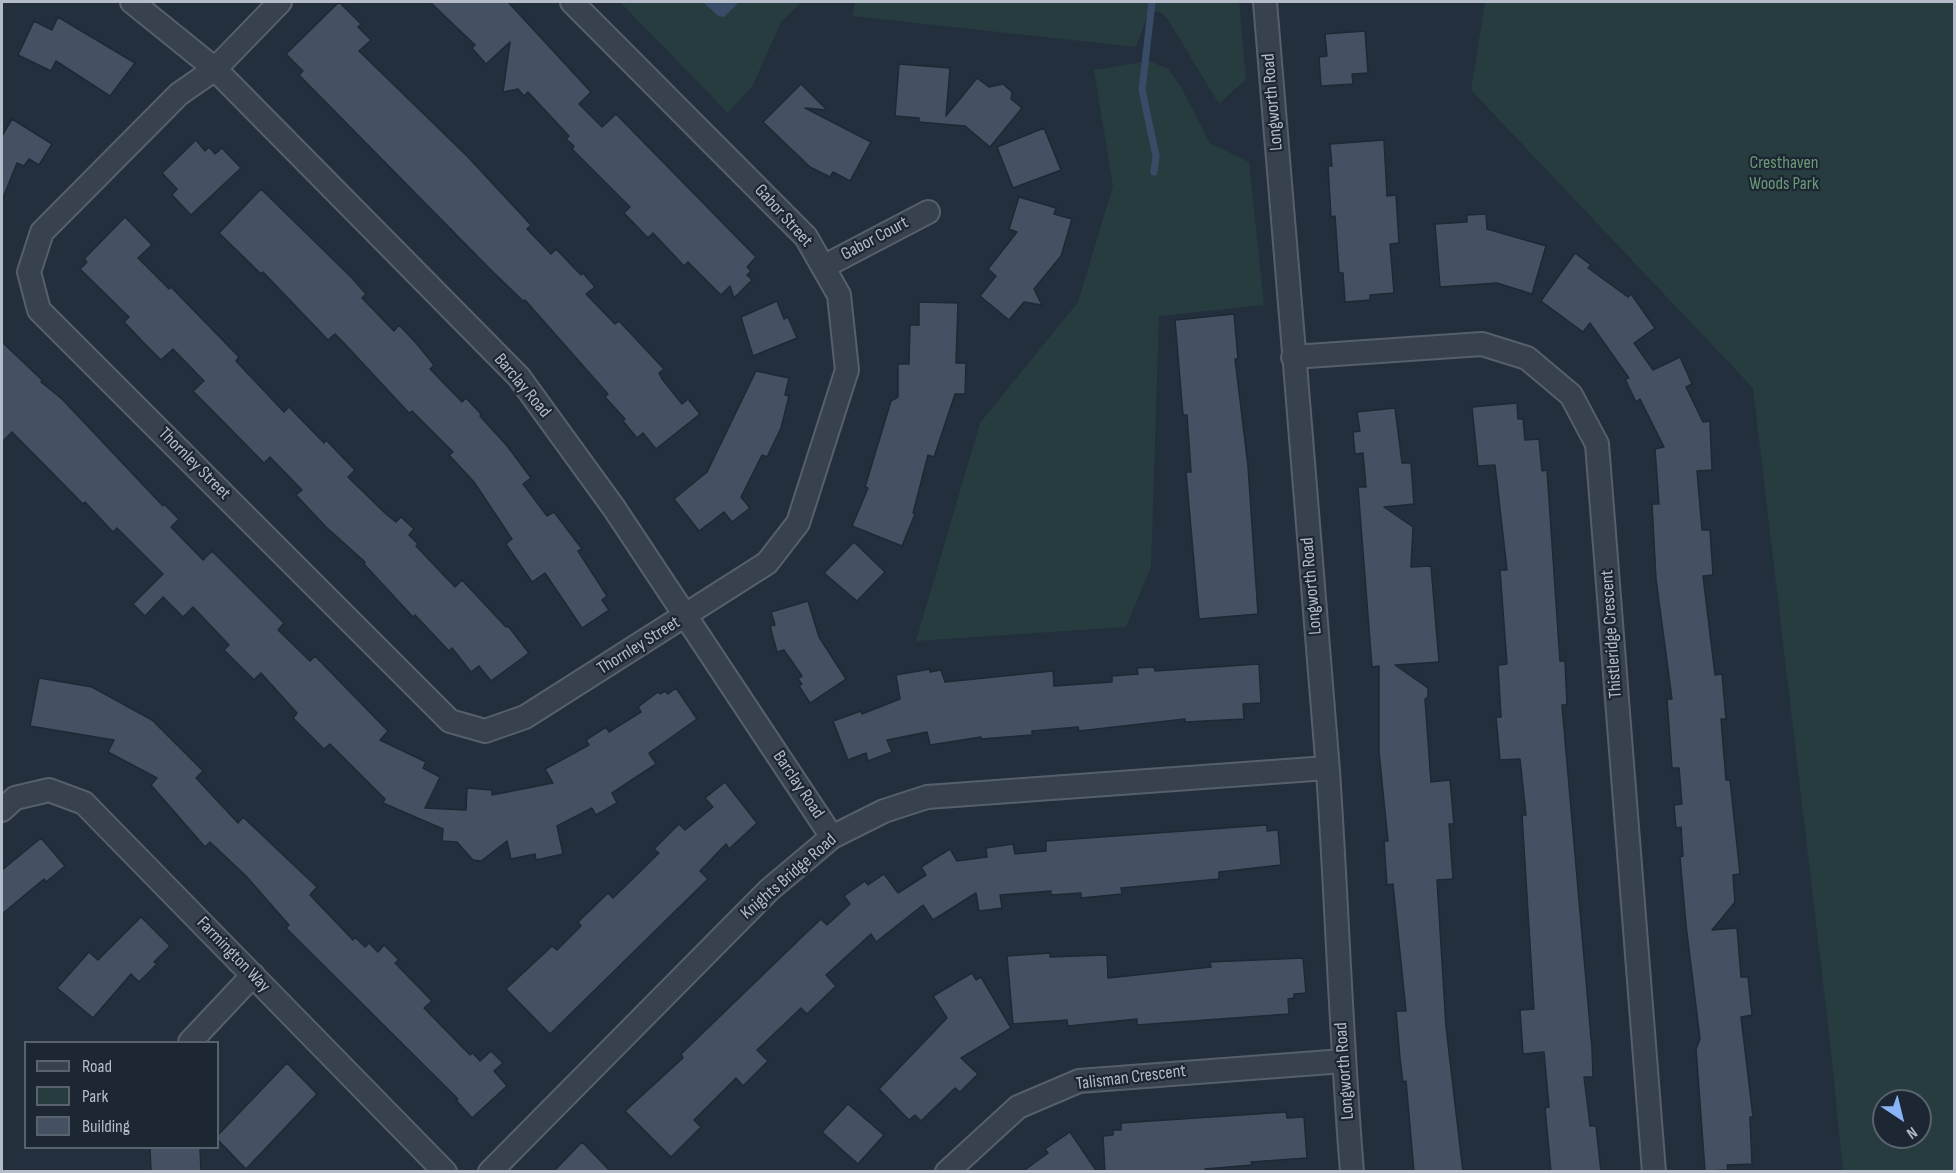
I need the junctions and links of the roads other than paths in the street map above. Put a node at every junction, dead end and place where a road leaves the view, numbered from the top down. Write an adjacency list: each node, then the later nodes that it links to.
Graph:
1 (132, 2): 5 (street, Barclay Road)
2 (280, 2): 5 (street, Thornley Street)
3 (572, 2): 7 (street, Gabor Street)
4 (1264, 2): 8 (street, Longworth Road)
5 (215, 69): 9 (street, Barclay Road); 9 (street, Thornley Street)
6 (928, 212): 7 (street, Gabor Court)
7 (823, 267): 9 (street, Gabor Street)
8 (1293, 357): 10 (street, Longworth Road); 20 (street, Thistleridge Crescent)
9 (686, 617): 12 (street, Barclay Road)
10 (1328, 768): 12 (street, Knights Bridge Road); 15 (street, Longworth Road)
11 (2, 810): 13 (street, Farmington Way)
12 (832, 837): 17 (street, Knights Bridge Road)
13 (254, 975): 14 (street); 16 (street, Farmington Way)
14 (191, 1041)
15 (1343, 1061): 18 (street, Talisman Crescent); 19 (street, Longworth Road)
16 (445, 1172)
17 (490, 1172)
18 (947, 1172)
19 (1352, 1172)
20 (1653, 1172)

